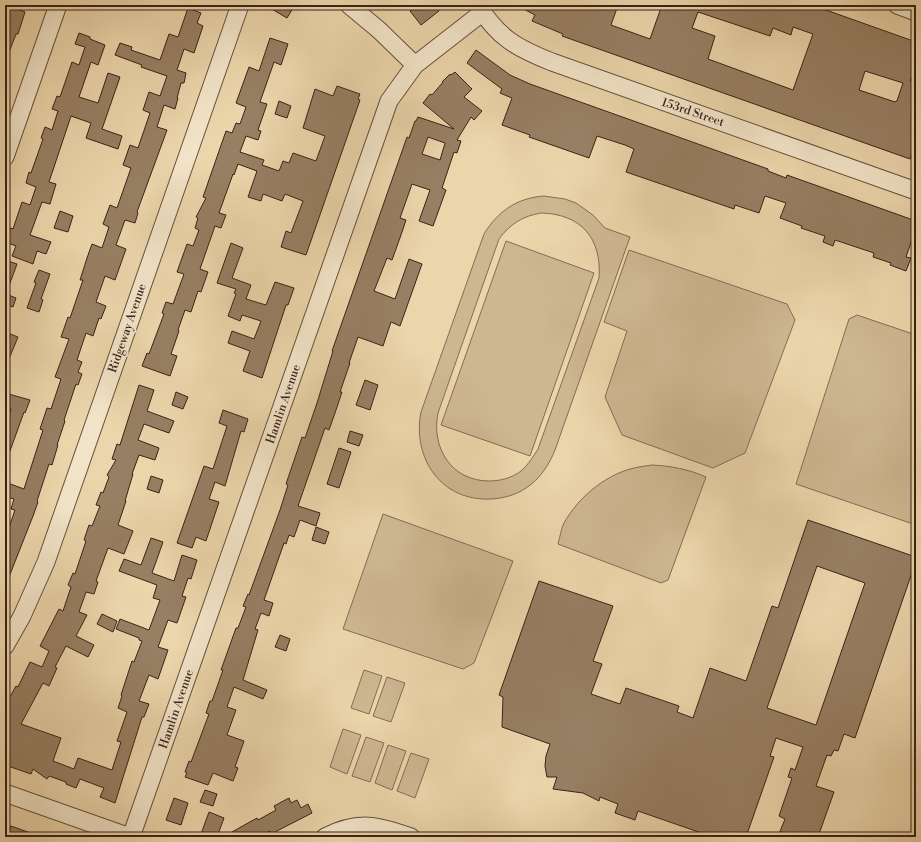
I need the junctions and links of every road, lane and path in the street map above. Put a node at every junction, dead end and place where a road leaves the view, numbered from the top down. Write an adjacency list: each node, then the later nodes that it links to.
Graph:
1 (58, 5): 8 (street)
2 (240, 5): 10 (street, Ridgeway Avenue)
3 (348, 5): 7 (street)
4 (897, 5): 6 (street)
5 (481, 9): 7 (street, Hamlin Avenue); 9 (street, 153rd Street)
6 (916, 12)
7 (415, 65): 14 (street, Hamlin Avenue)
8 (5, 157)
9 (916, 191)
10 (5, 646)
11 (5, 793): 12 (street)
12 (85, 830): 14 (street)
13 (387, 833): 15 (street); 16 (street)
14 (131, 837)
15 (325, 837)
16 (411, 837)

